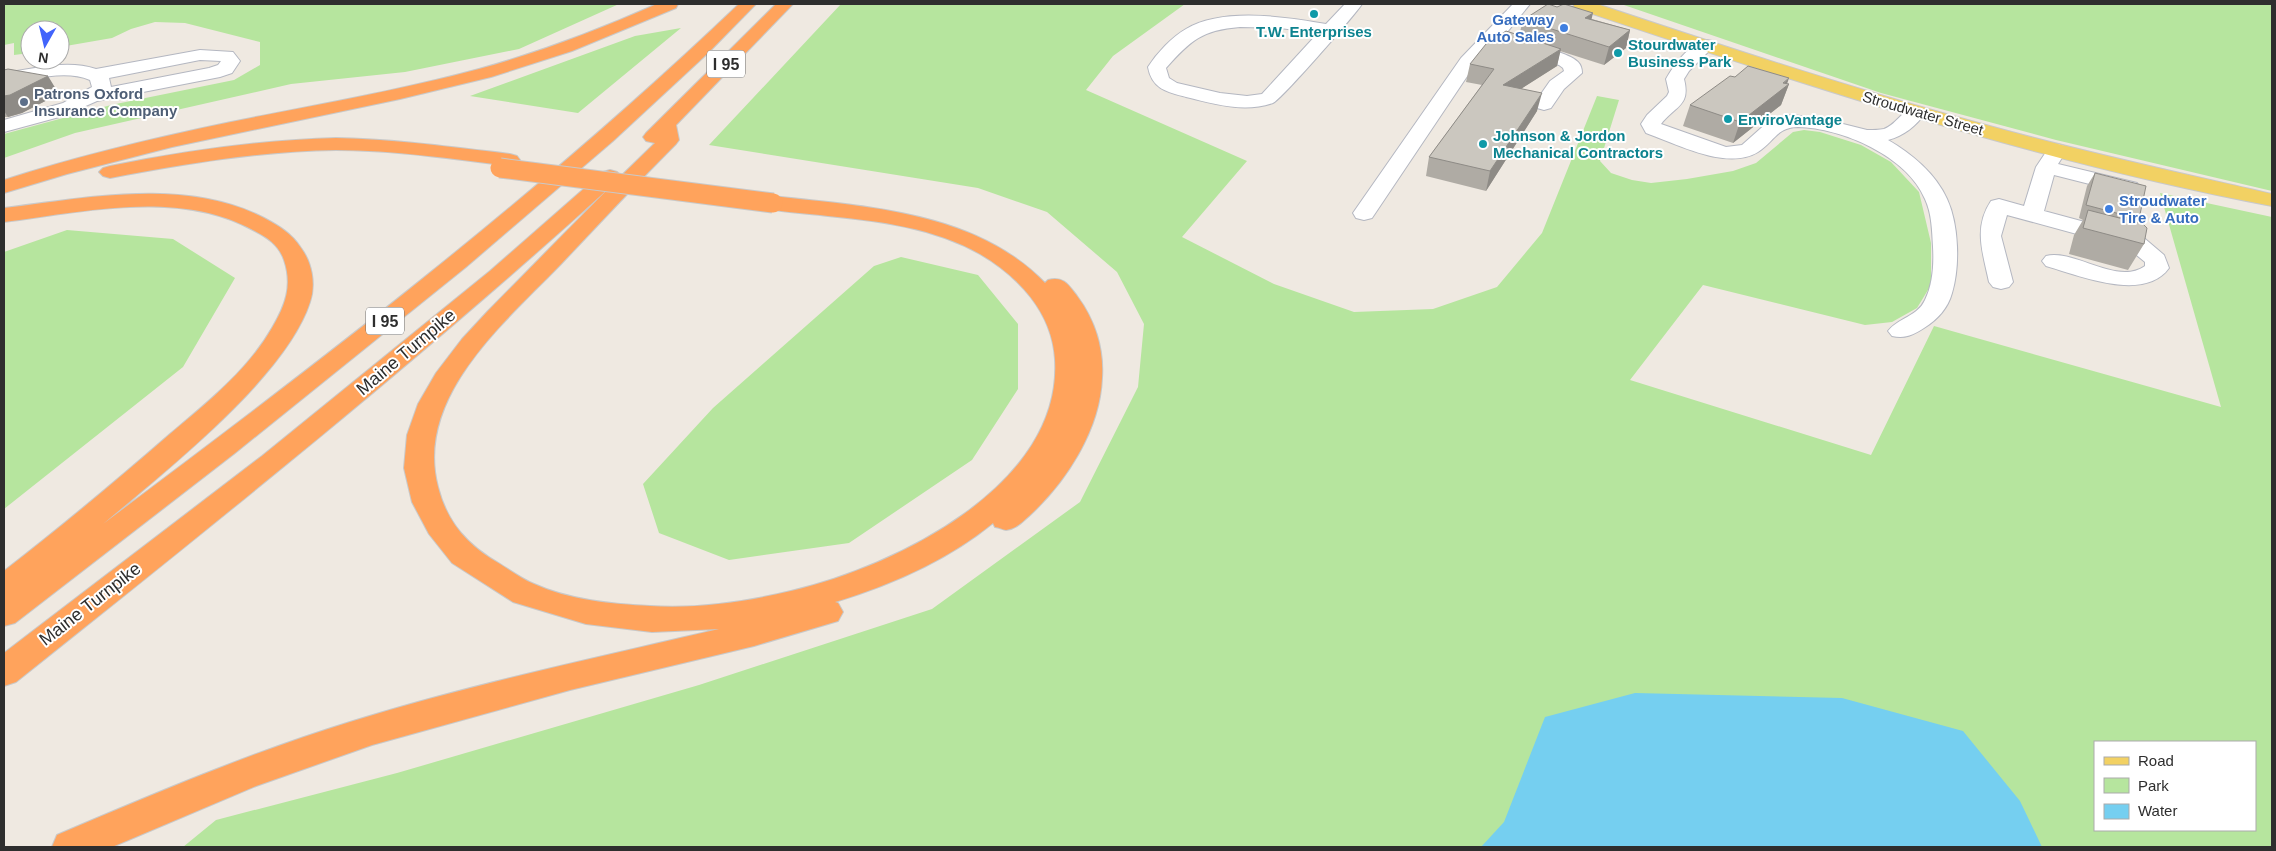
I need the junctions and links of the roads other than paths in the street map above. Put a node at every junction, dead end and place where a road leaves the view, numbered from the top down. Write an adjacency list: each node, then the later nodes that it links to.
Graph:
1 (670, 4): 20 (highway)
2 (748, 4): 32 (highway, Maine Turnpike / I 95)
3 (785, 4): 15 (highway, Maine Turnpike / I 95)
4 (1354, 4): 7 (lane)
5 (1522, 4): 8 (lane)
6 (1581, 4): 9 (main road, Stroudwater Street)
7 (1330, 30): 7 (lane)
8 (1499, 30): 13 (lane); 25 (lane)
9 (1706, 45): 14 (main road, Stroudwater Street); 17 (lane)
10 (96, 75): 11 (lane); 12 (lane); 12 (lane)
11 (4, 79)
12 (95, 96): 16 (lane)
13 (1544, 104)
14 (1916, 112): 17 (lane); 18 (main road, Stroudwater Street)
15 (666, 125): 23 (highway); 33 (highway, Maine Turnpike / I 95)
16 (4, 126)
17 (1867, 136): 30 (lane)
18 (2052, 158): 21 (lane); 24 (main road, Stroudwater Street); 27 (lane)
19 (505, 164): 22 (highway); 23 (highway, bridge); 26 (highway)
20 (4, 187)
21 (2133, 189)
22 (4, 198)
23 (778, 199): 34 (highway)
24 (2272, 200)
25 (1364, 213)
26 (4, 214): 31 (highway)
27 (2032, 215): 28 (lane); 29 (lane)
28 (2054, 261)
29 (2001, 282)
30 (1901, 331)
31 (4, 588)
32 (4, 614)
33 (4, 672)
34 (71, 847)

